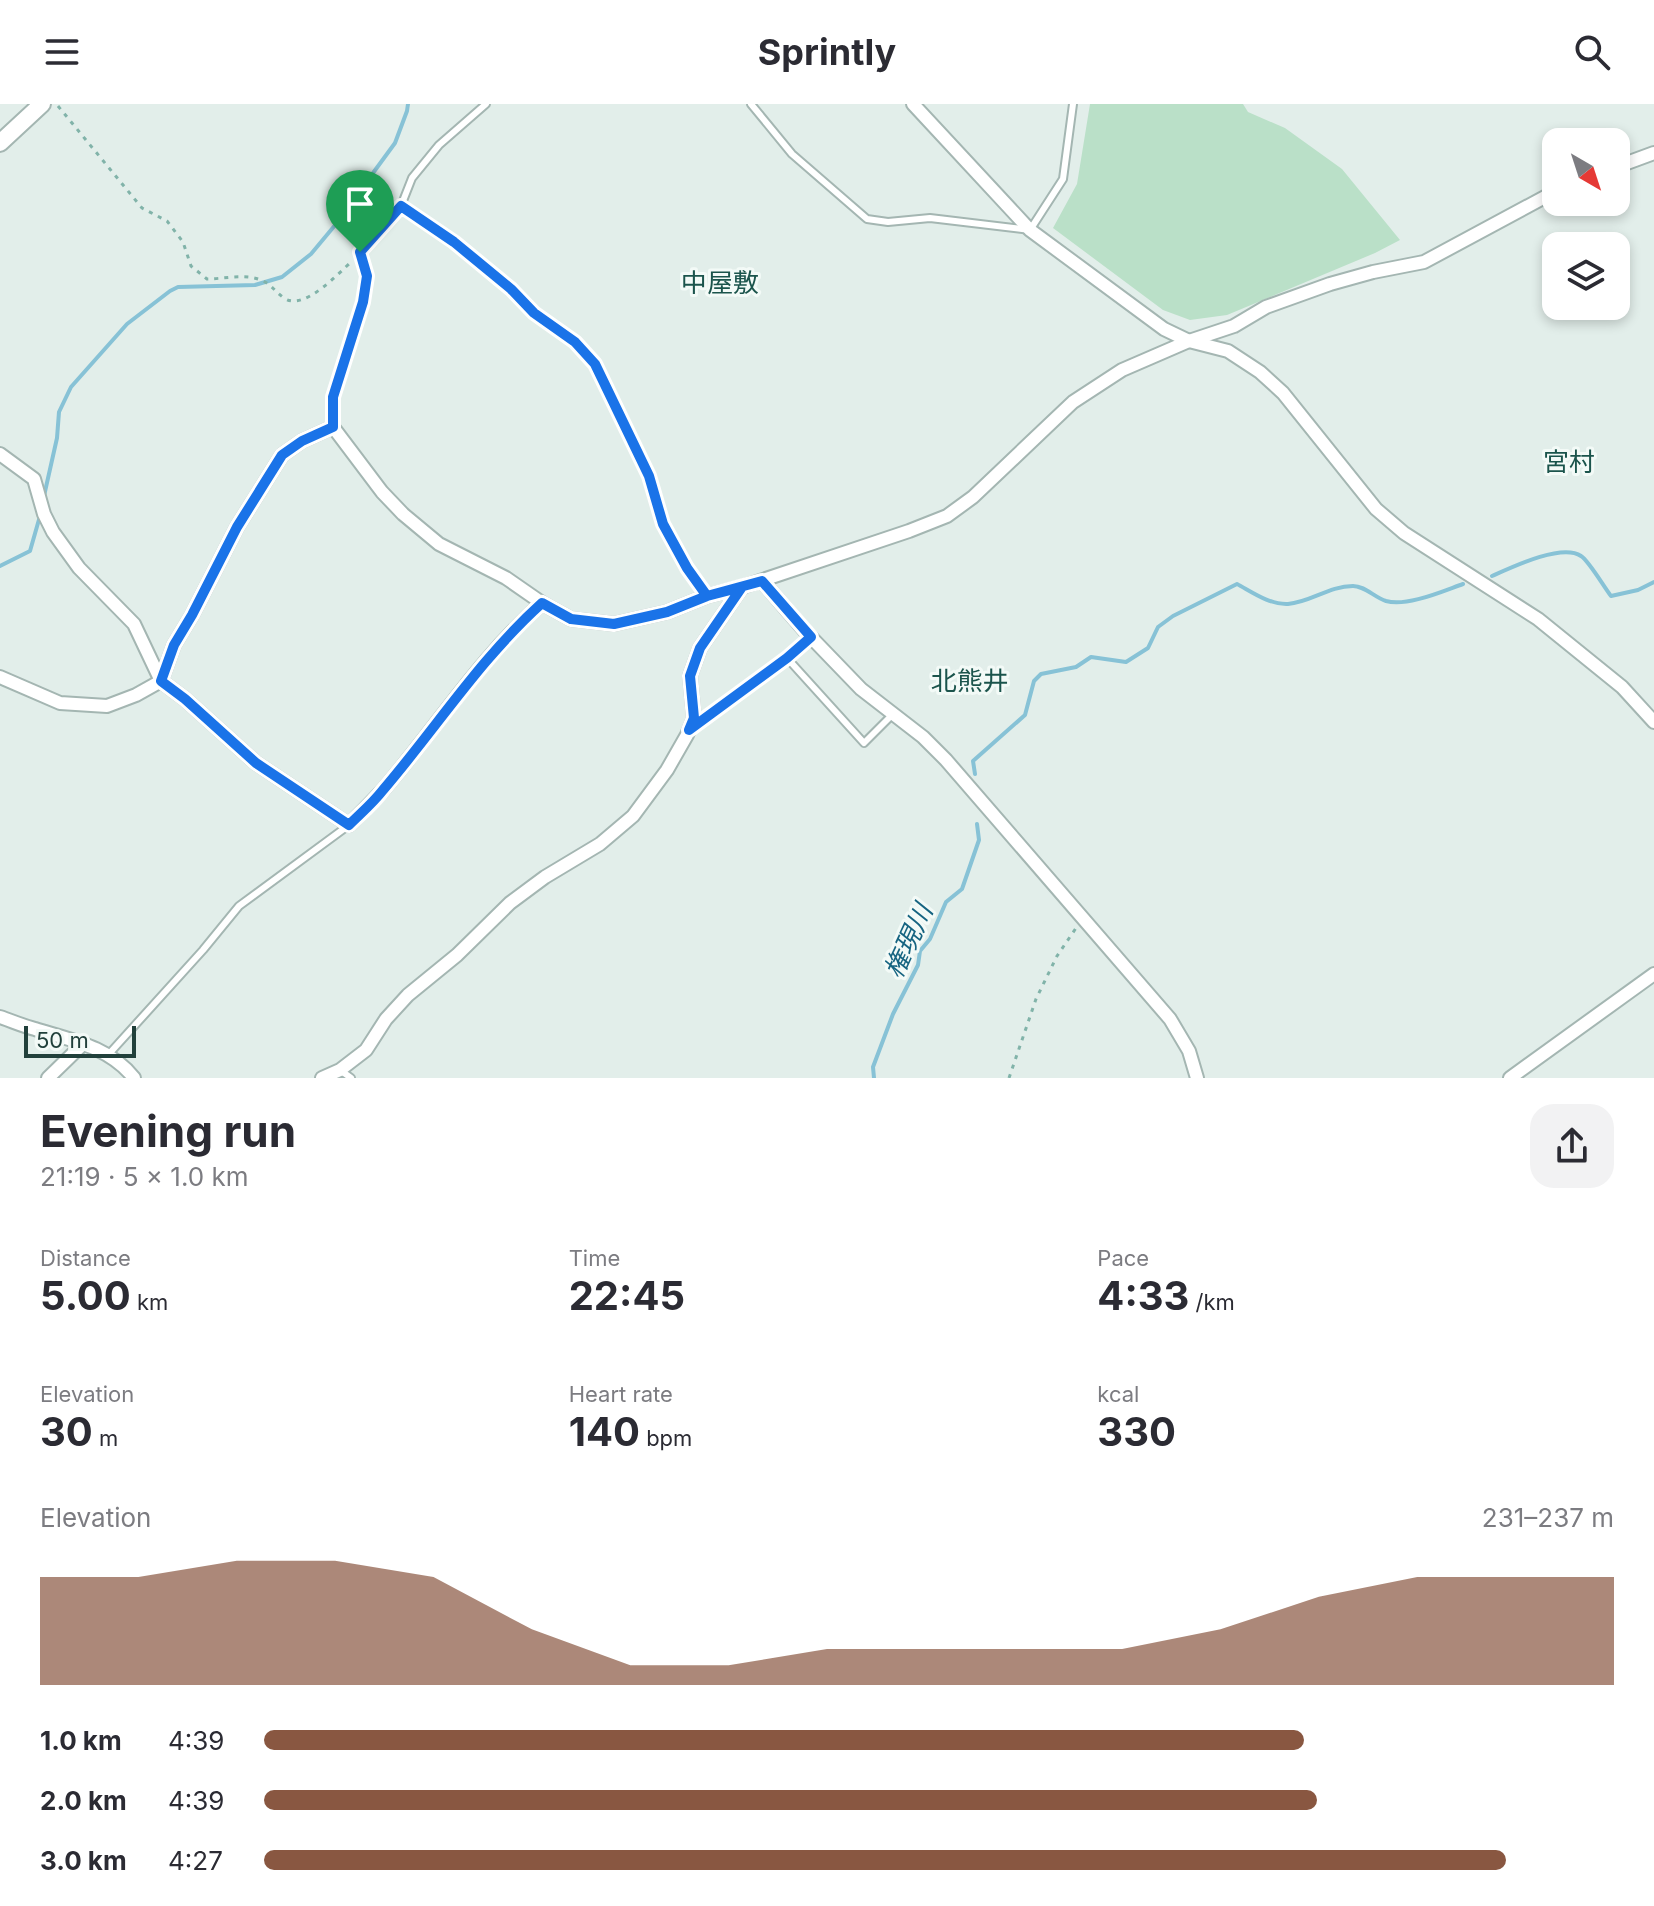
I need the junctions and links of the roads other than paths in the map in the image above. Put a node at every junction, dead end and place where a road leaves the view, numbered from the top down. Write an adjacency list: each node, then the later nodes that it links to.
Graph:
1 (42, 104): 6 (street)
2 (486, 104): 10 (lane)
3 (751, 104): 11 (lane)
4 (913, 104): 11 (street)
5 (1073, 104): 11 (lane)
6 (0, 143)
7 (1654, 153): 8 (street)
8 (1630, 162)
9 (1542, 199): 12 (street)
10 (401, 206): 13 (lane); 17 (lane)
11 (1030, 230): 12 (street)
12 (1189, 341): 15 (street); 24 (street)
13 (333, 427): 18 (street); 22 (street)
14 (0, 454): 22 (street)
15 (762, 581): 16 (street); 19 (street)
16 (742, 587): 17 (street); 25 (street)
17 (707, 596): 18 (street)
18 (542, 603): 26 (street)
19 (811, 637): 20 (lane); 23 (street)
20 (787, 658): 23 (lane); 25 (lane)
21 (0, 677): 22 (street)
22 (161, 681): 26 (street)
23 (893, 714): 35 (street)
24 (1654, 722)
25 (689, 730): 31 (street)
26 (349, 825): 30 (lane)
27 (1654, 974): 36 (street)
28 (0, 1017): 29 (street)
29 (84, 1043): 30 (street); 32 (street)
30 (108, 1055): 33 (street)
31 (346, 1074): 34 (street)
32 (48, 1078)
33 (134, 1078)
34 (322, 1078)
35 (1197, 1078)
36 (1510, 1078)

